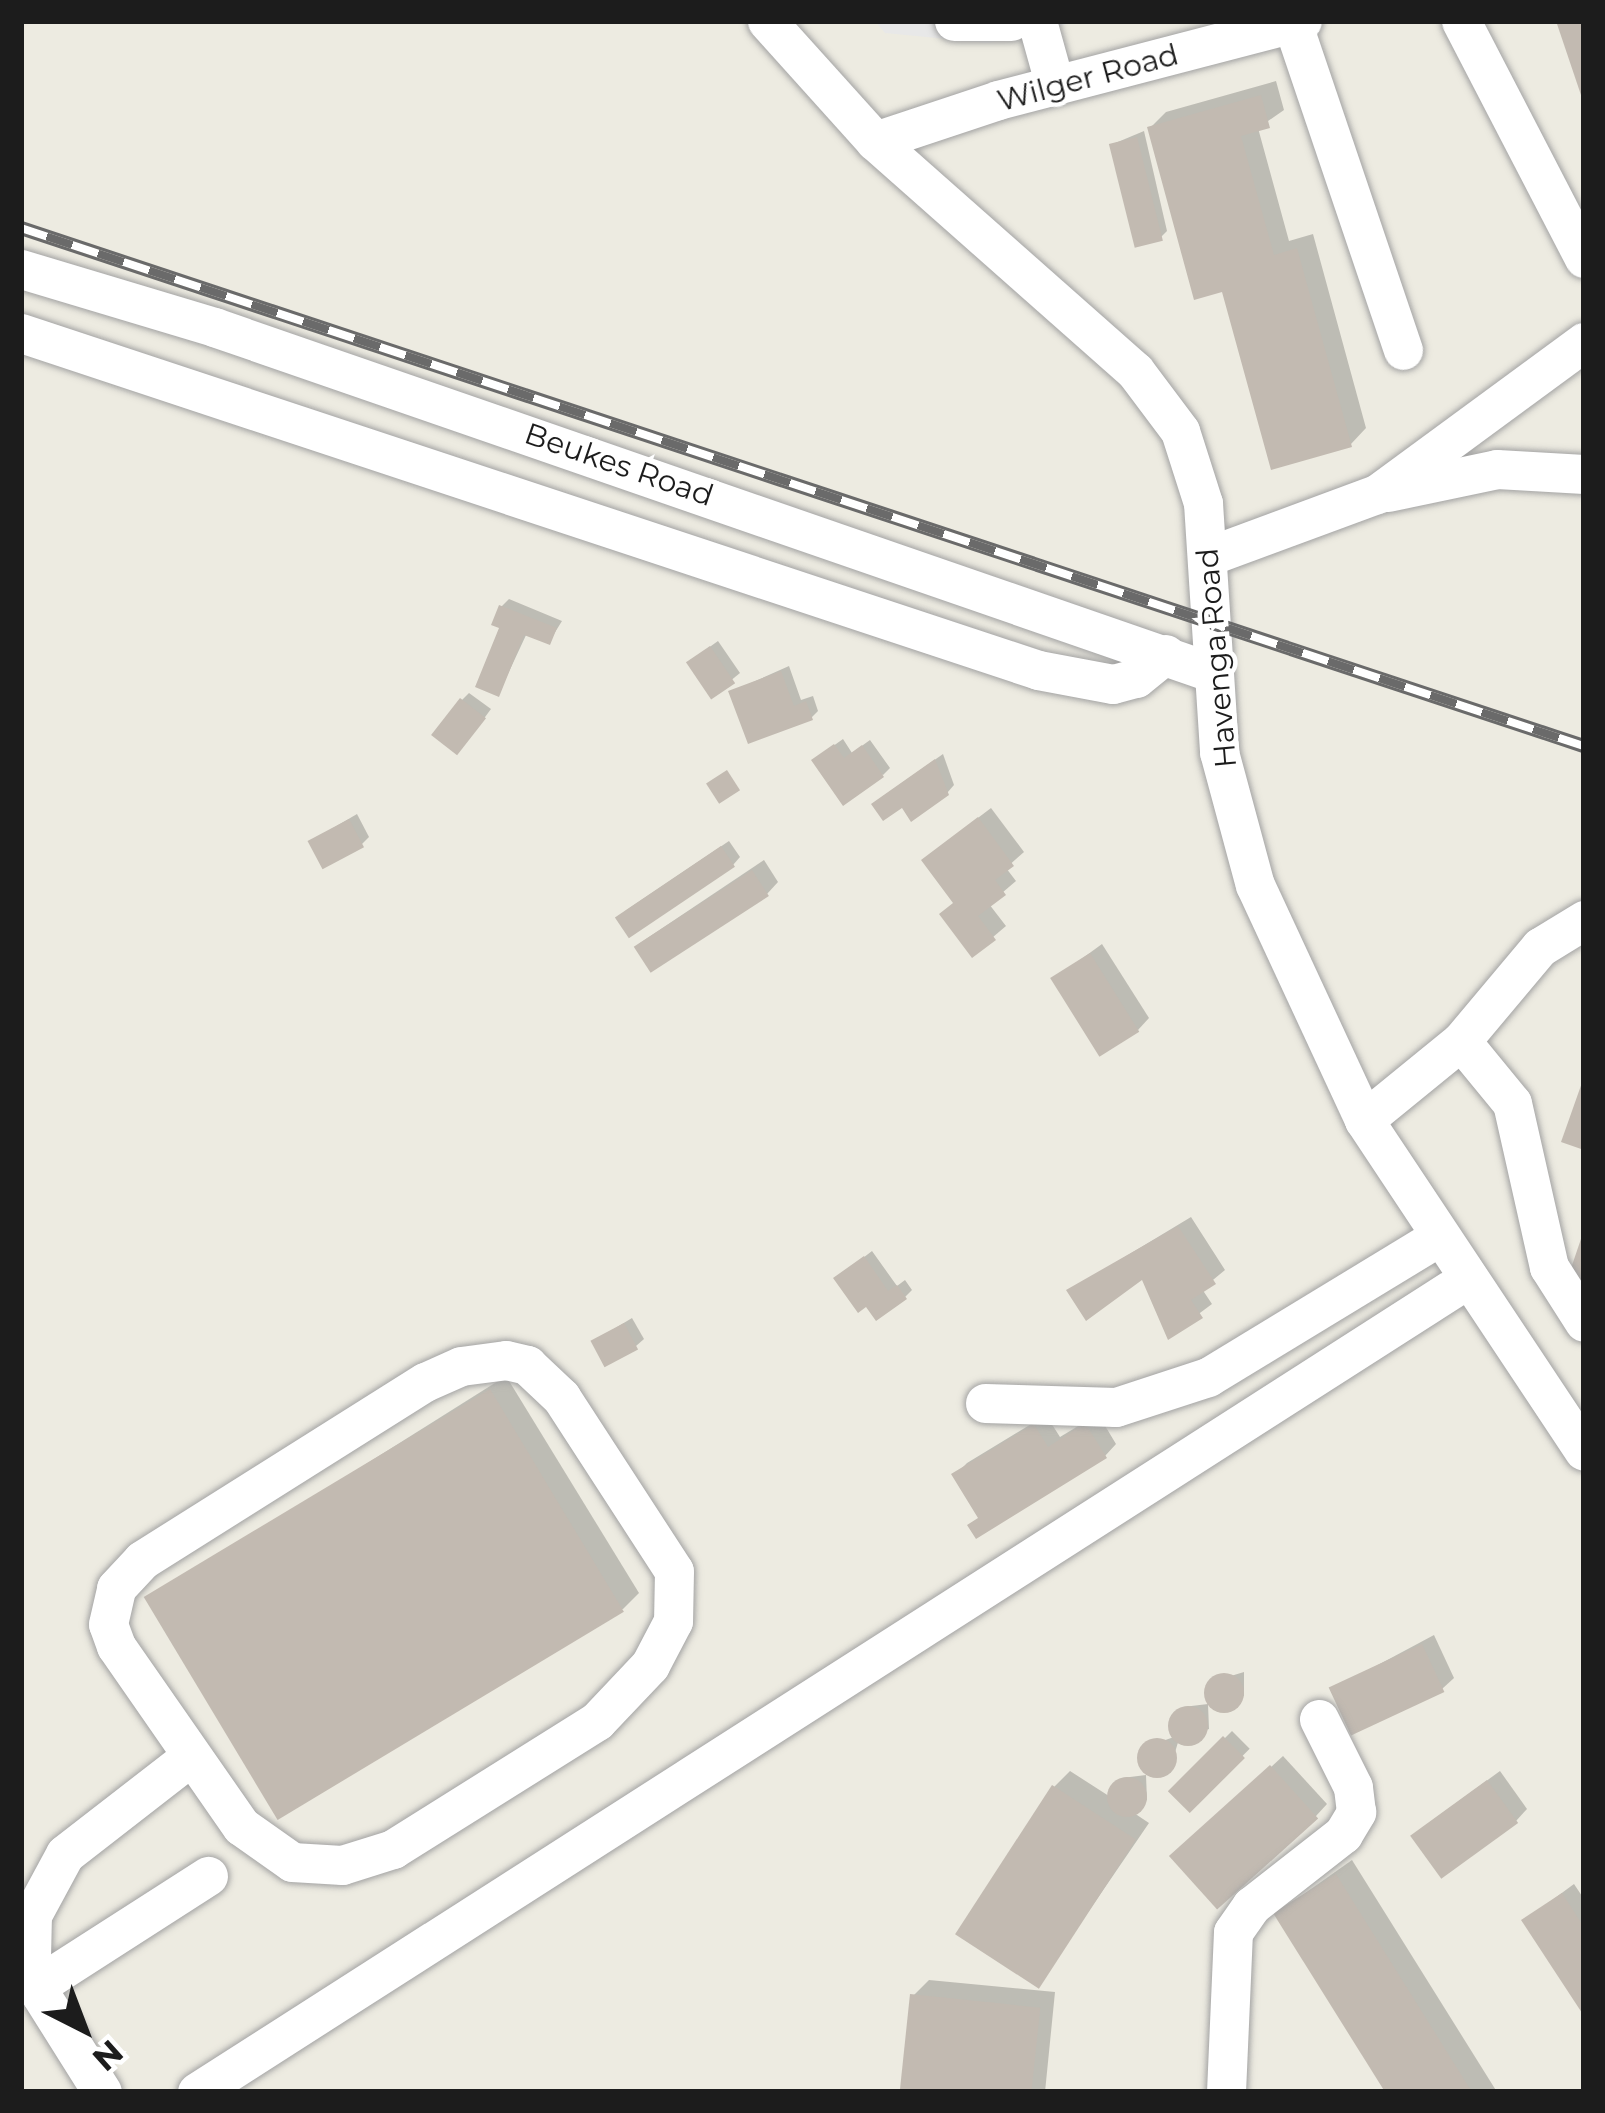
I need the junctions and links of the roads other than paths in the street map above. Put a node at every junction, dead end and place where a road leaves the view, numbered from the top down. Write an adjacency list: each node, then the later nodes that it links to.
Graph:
1 (767, 21): 8 (street, Havenga Road)
2 (954, 21): 3 (street)
3 (1011, 21)
4 (1037, 21): 7 (street)
5 (1461, 21): 9 (street)
6 (1298, 23): 7 (street, Wilger Road); 13 (street)
7 (1055, 86): 8 (street, Wilger Road)
8 (875, 141): 16 (street, Havenga Road)
9 (1584, 258)
10 (21, 269): 17 (street, Beukes Road)
11 (21, 333): 17 (street)
12 (1584, 342): 15 (street)
13 (1402, 350)
14 (1584, 474): 15 (street)
15 (1377, 494): 16 (street)
16 (1210, 556): 18 (street, Havenga Road)
17 (1166, 654): 18 (street, Beukes Road)
18 (1214, 673): 21 (street, Havenga Road)
19 (1584, 920): 20 (street)
20 (1461, 1041): 21 (street); 24 (street)
21 (1364, 1120): 22 (street, Havenga Road)
22 (1436, 1238): 23 (street, Havenga Road); 25 (street)
23 (1465, 1281): 26 (street, Havenga Road); 32 (street)
24 (1584, 1322)
25 (985, 1403)
26 (1584, 1451)
27 (1319, 1719): 33 (street)
28 (190, 1757): 28 (street); 30 (street)
29 (208, 1876): 30 (street)
30 (38, 1985): 31 (street)
31 (102, 2092)
32 (197, 2092)
33 (1226, 2092)

